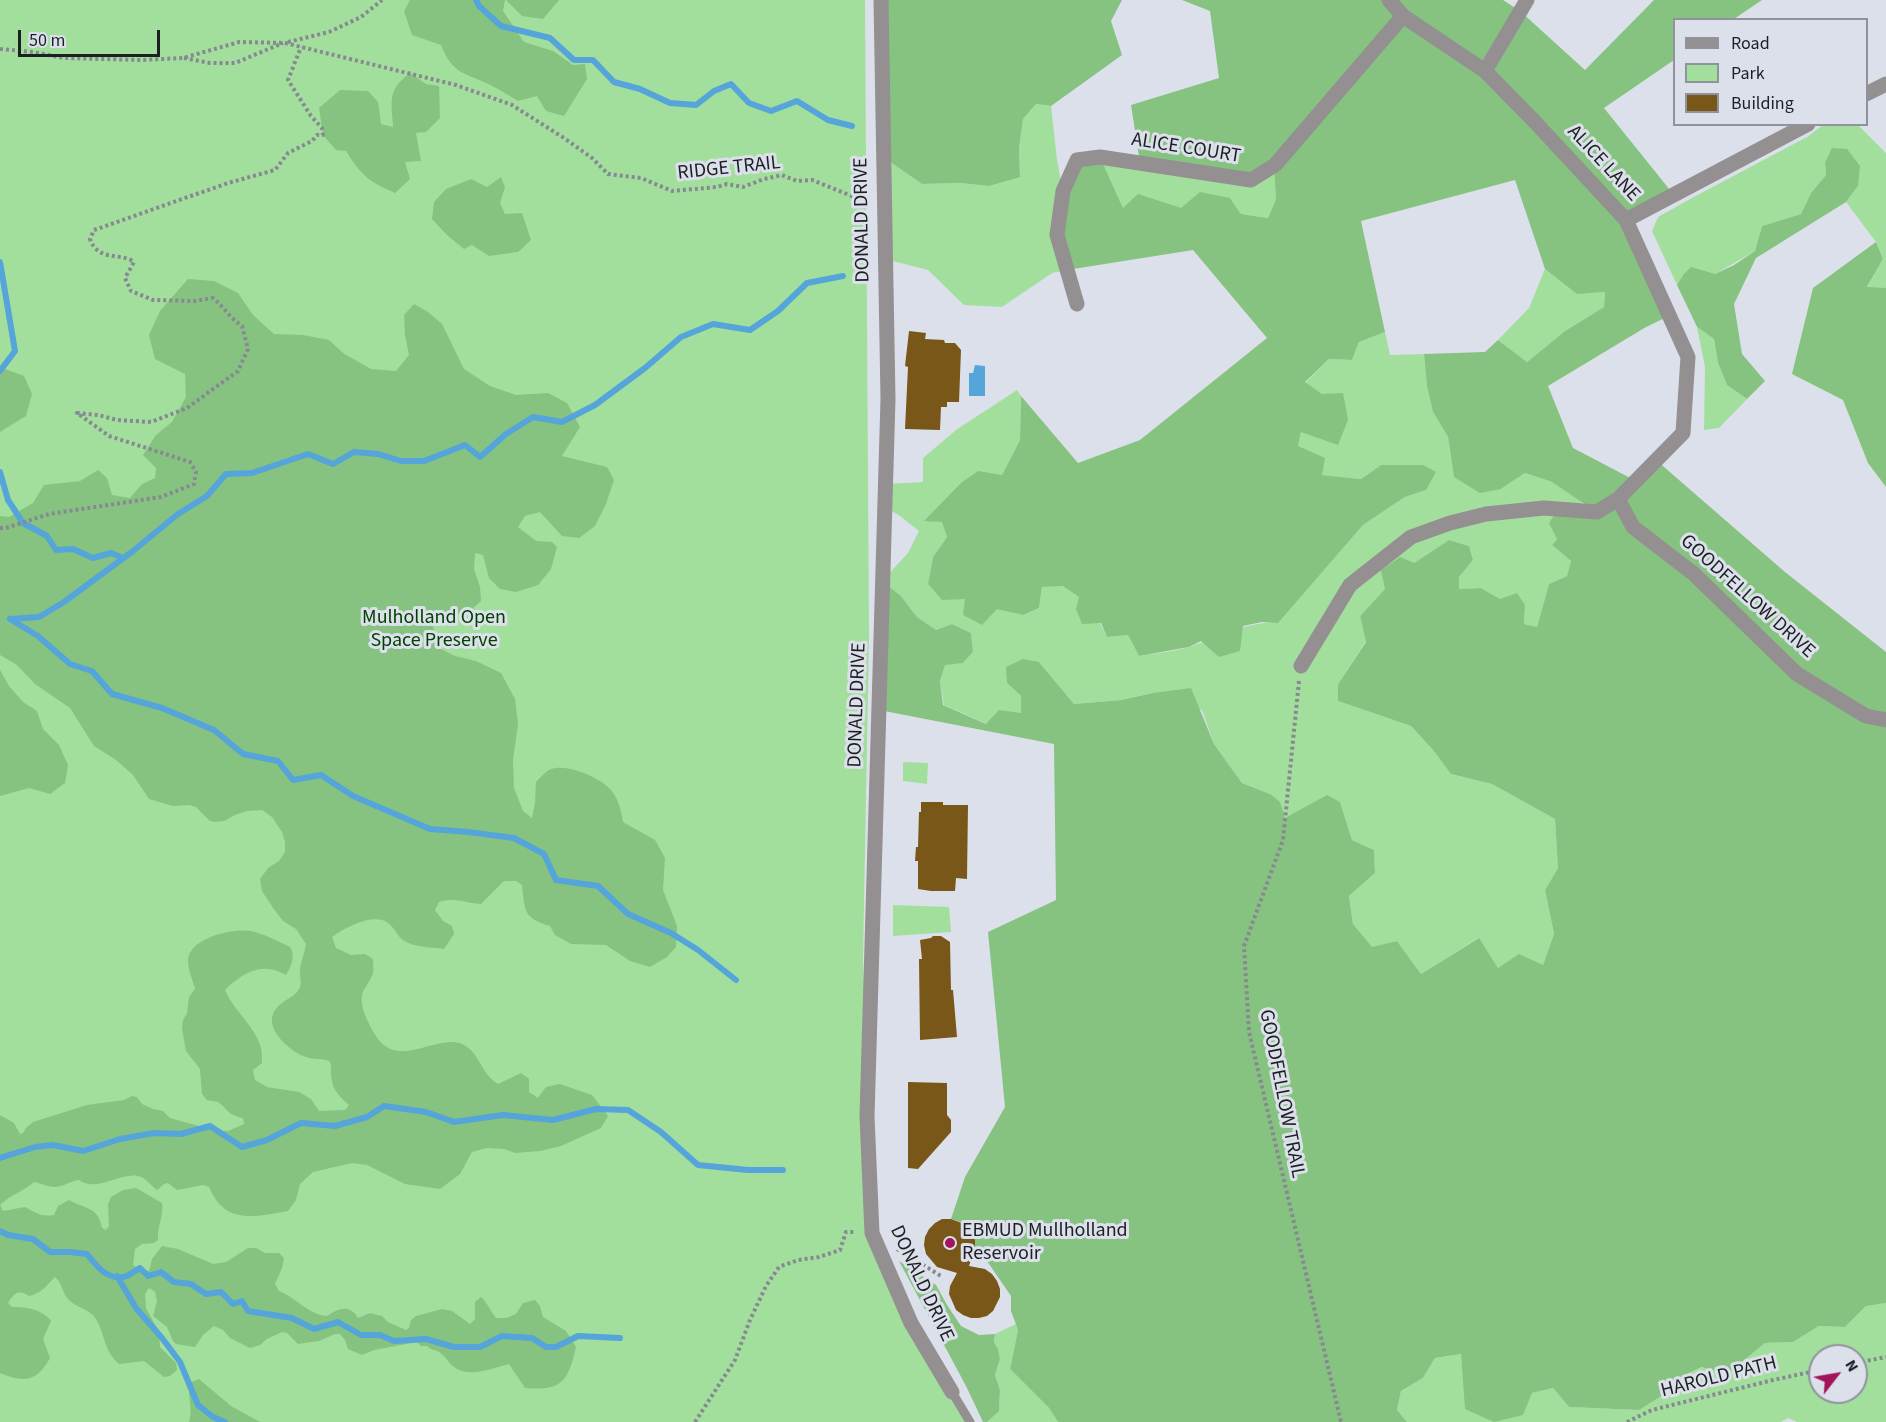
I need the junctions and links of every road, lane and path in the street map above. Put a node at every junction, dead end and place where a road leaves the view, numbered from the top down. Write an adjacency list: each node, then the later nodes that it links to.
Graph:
1 (382, 0): 6 (path)
2 (881, 0): 14 (street, DONALD DRIVE)
3 (1389, 0): 5 (street, ALICE LANE)
4 (1527, 0): 10 (street)
5 (1403, 16): 10 (street, ALICE LANE); 16 (street, ALICE COURT)
6 (285, 43): 7 (path, RIDGE TRAIL); 9 (path, RIDGE TRAIL); 9 (path, RIDGE TRAIL)
7 (301, 47): 14 (path, RIDGE TRAIL); 18 (path)
8 (0, 49): 9 (path, RIDGE TRAIL)
9 (183, 58)
10 (1485, 71): 15 (street, ALICE LANE)
11 (1886, 84): 12 (street)
12 (1868, 93)
13 (1805, 126): 15 (street)
14 (884, 208): 21 (street, DONALD DRIVE)
15 (1626, 220): 17 (street, ALICE LANE)
16 (1077, 304)
17 (1618, 500): 19 (street); 20 (street, GOODFELLOW DRIVE)
18 (0, 528)
19 (1301, 666): 29 (path, GOODFELLOW TRAIL)
20 (1886, 720)
21 (872, 1233): 22 (path); 26 (street, DONALD DRIVE); 27 (path)
22 (941, 1276)
23 (1886, 1357): 24 (path)
24 (1868, 1361)
25 (1808, 1373): 30 (path, HAROLD PATH)
26 (952, 1392): 28 (lane)
27 (695, 1422)
28 (970, 1422)
29 (1341, 1422)
30 (1627, 1422)

